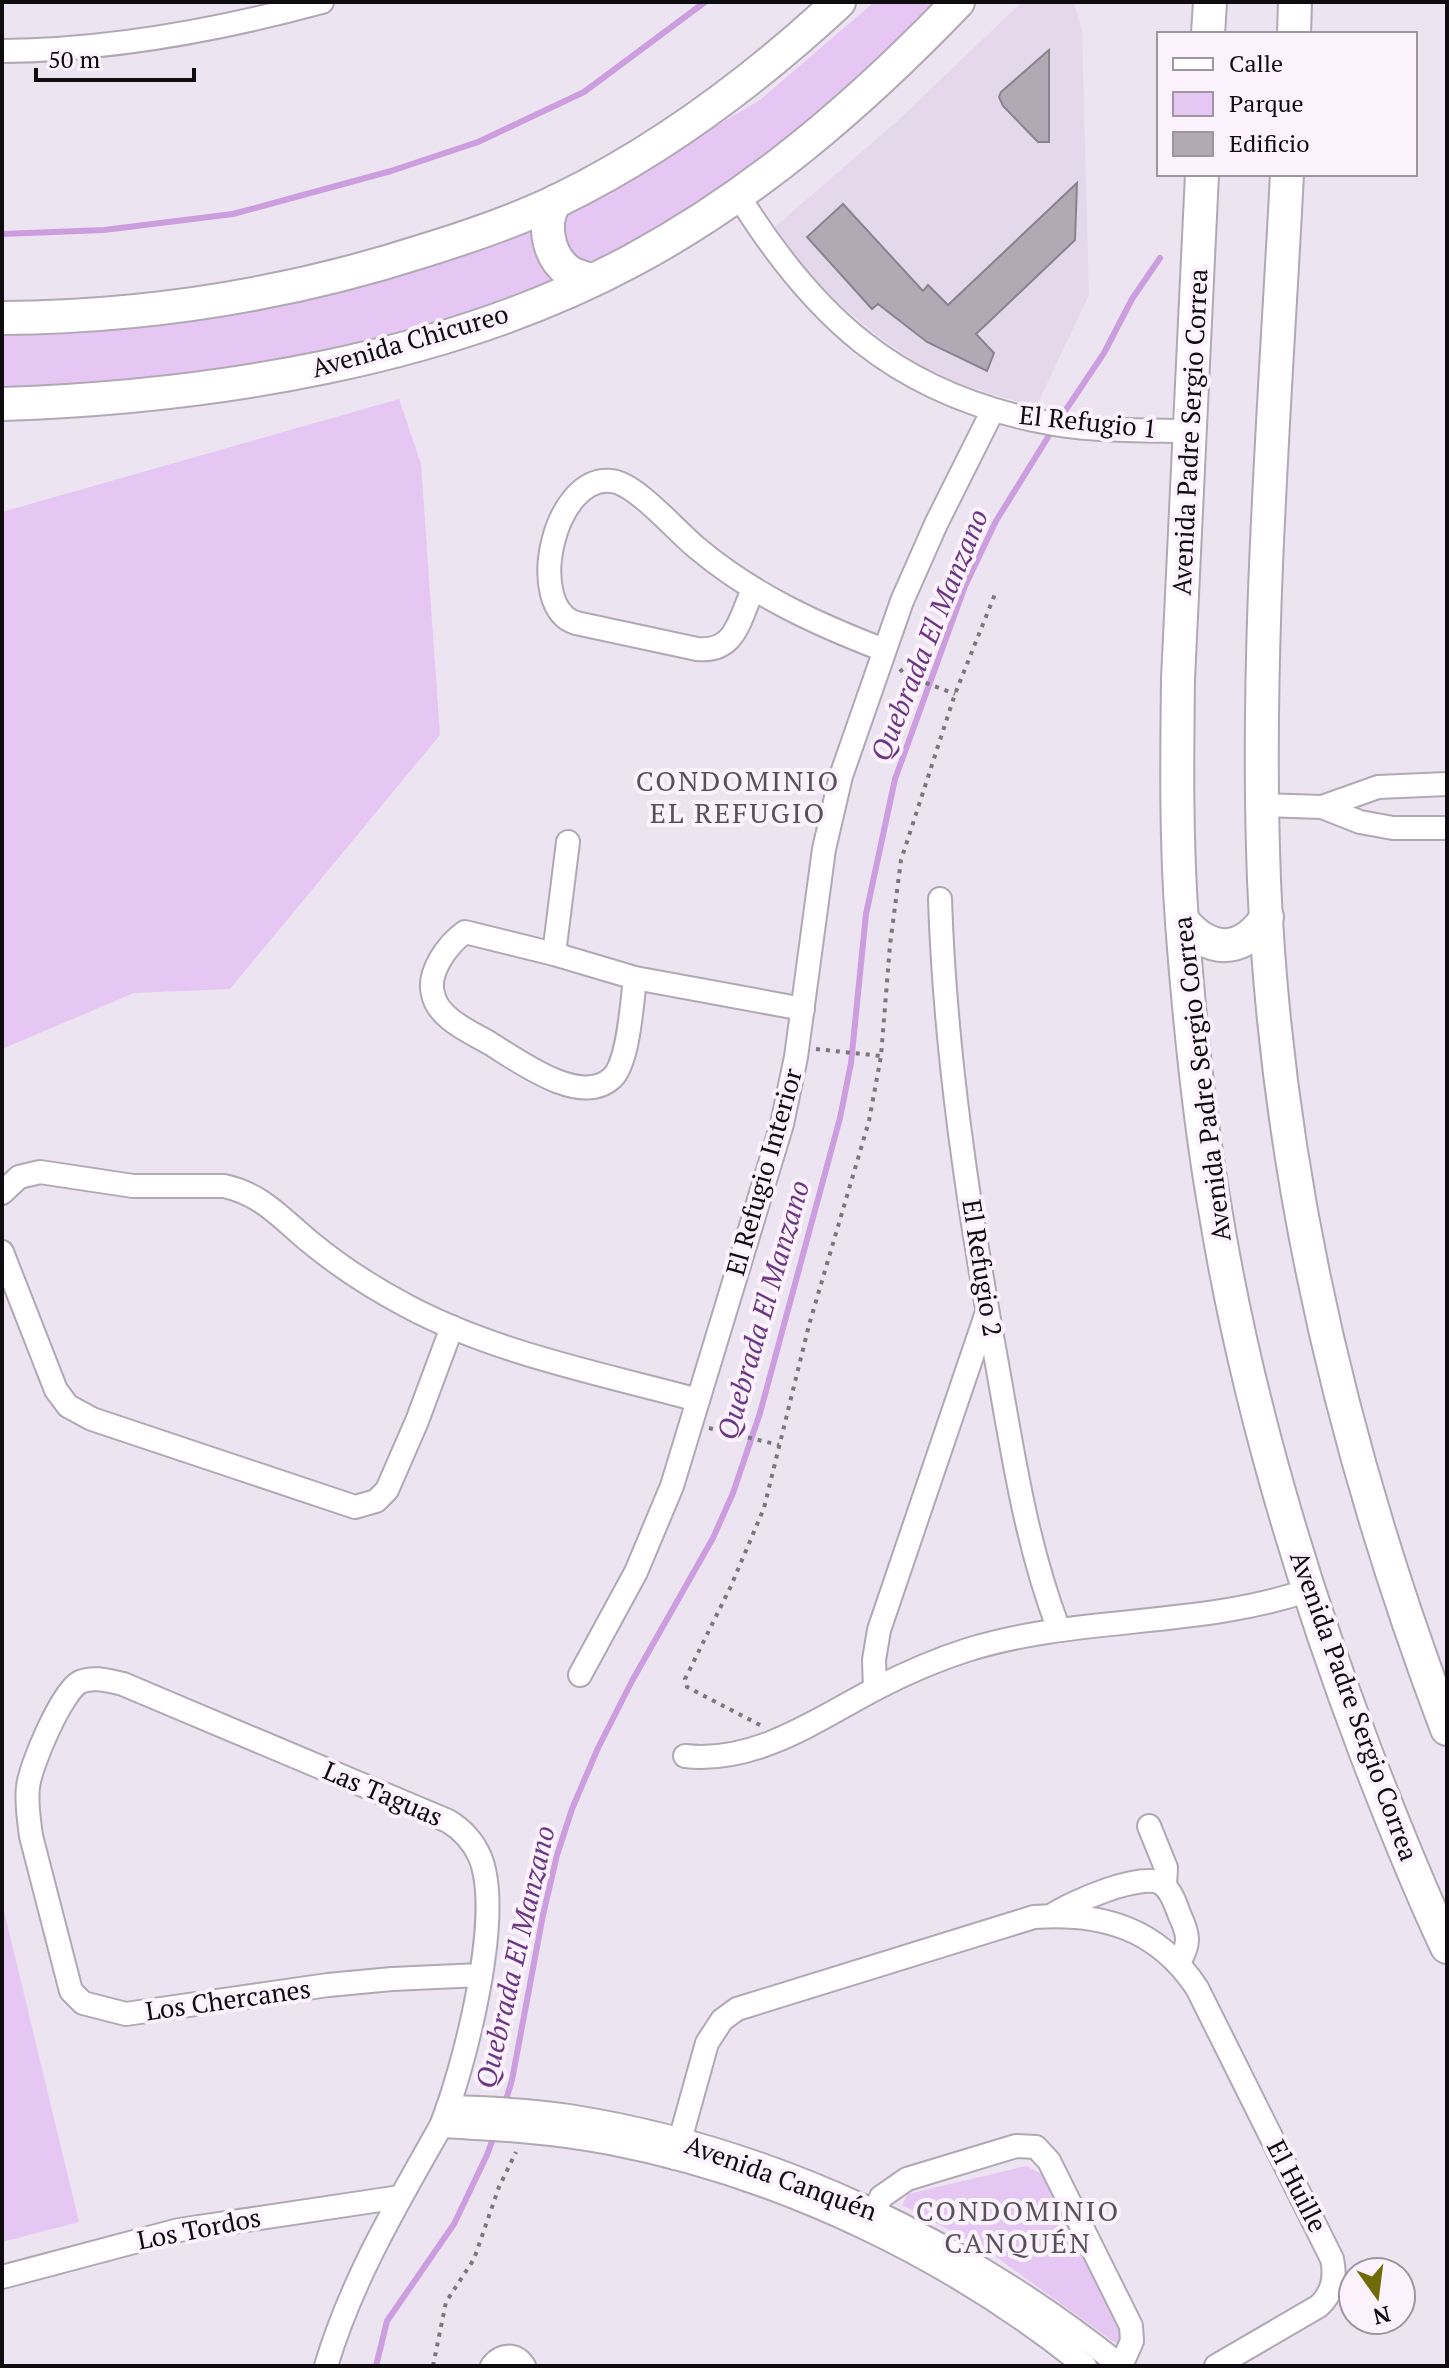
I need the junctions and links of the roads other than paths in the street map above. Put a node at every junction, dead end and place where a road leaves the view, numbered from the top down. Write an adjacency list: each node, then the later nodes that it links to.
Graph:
1 (322, 2): 8 (street)
2 (839, 2): 12 (street)
3 (958, 2): 11 (street, Avenida Chicureo)
4 (1210, 2): 6 (street)
5 (1295, 2): 7 (street)
6 (1208, 32)
7 (1294, 32)
8 (2, 51)
9 (1202, 176): 17 (street, Avenida Padre Sergio Correa)
10 (1287, 176): 21 (street)
11 (738, 195): 13 (street, Avenida Chicureo); 16 (street, El Refugio 1)
12 (556, 201): 13 (street); 14 (street)
13 (592, 280): 15 (street, Avenida Chicureo)
14 (2, 318)
15 (2, 404)
16 (993, 410): 17 (street, El Refugio 1); 19 (street, El Refugio Interior)
17 (1191, 431): 27 (street, Avenida Padre Sergio Correa)
18 (753, 590): 18 (street); 19 (street)
19 (884, 650): 30 (street, El Refugio Interior)
20 (1447, 784): 22 (street)
21 (1263, 805): 22 (street); 26 (street)
22 (1322, 807): 23 (street)
23 (1447, 828)
24 (568, 842): 28 (street)
25 (940, 899): 33 (street, El Refugio 2)
26 (1267, 917): 27 (street); 41 (street)
27 (1182, 920): 36 (street, Avenida Padre Sergio Correa)
28 (554, 954): 29 (street); 29 (street)
29 (635, 978): 30 (street)
30 (803, 1009): 35 (street, El Refugio Interior)
31 (2, 1193): 34 (street)
32 (2, 1252): 34 (street)
33 (987, 1310): 37 (street, El Refugio 2); 40 (street)
34 (452, 1327): 35 (street)
35 (698, 1400): 38 (street, El Refugio Interior)
36 (1309, 1590): 37 (street); 46 (street, Avenida Padre Sergio Correa)
37 (1059, 1630): 40 (street)
38 (580, 1675)
39 (80, 1682): 48 (street, Las Taguas); 48 (street, Los Chercanes)
40 (875, 1689): 42 (street)
41 (1447, 1729)
42 (685, 1756)
43 (1149, 1826): 44 (street)
44 (1165, 1886): 45 (street, El Huille); 47 (street)
45 (1051, 1916): 47 (street, El Huille); 50 (street, El Huille)
46 (1447, 1947)
47 (1179, 1962): 59 (street, El Huille)
48 (480, 1975): 49 (street, Las Taguas)
49 (445, 2116): 50 (street, Avenida Canquén); 51 (street, Las Taguas)
50 (678, 2149): 52 (street, Avenida Canquén)
51 (400, 2197): 53 (street, Los Tordos); 54 (street, Las Taguas)
52 (870, 2221): 57 (street, Avenida Canquén); 58 (street, Avenida Canquén); 58 (street)
53 (2, 2277)
54 (326, 2366)
55 (492, 2366): 56 (street)
56 (524, 2366)
57 (1085, 2366)
58 (1121, 2366)
59 (1216, 2366)

